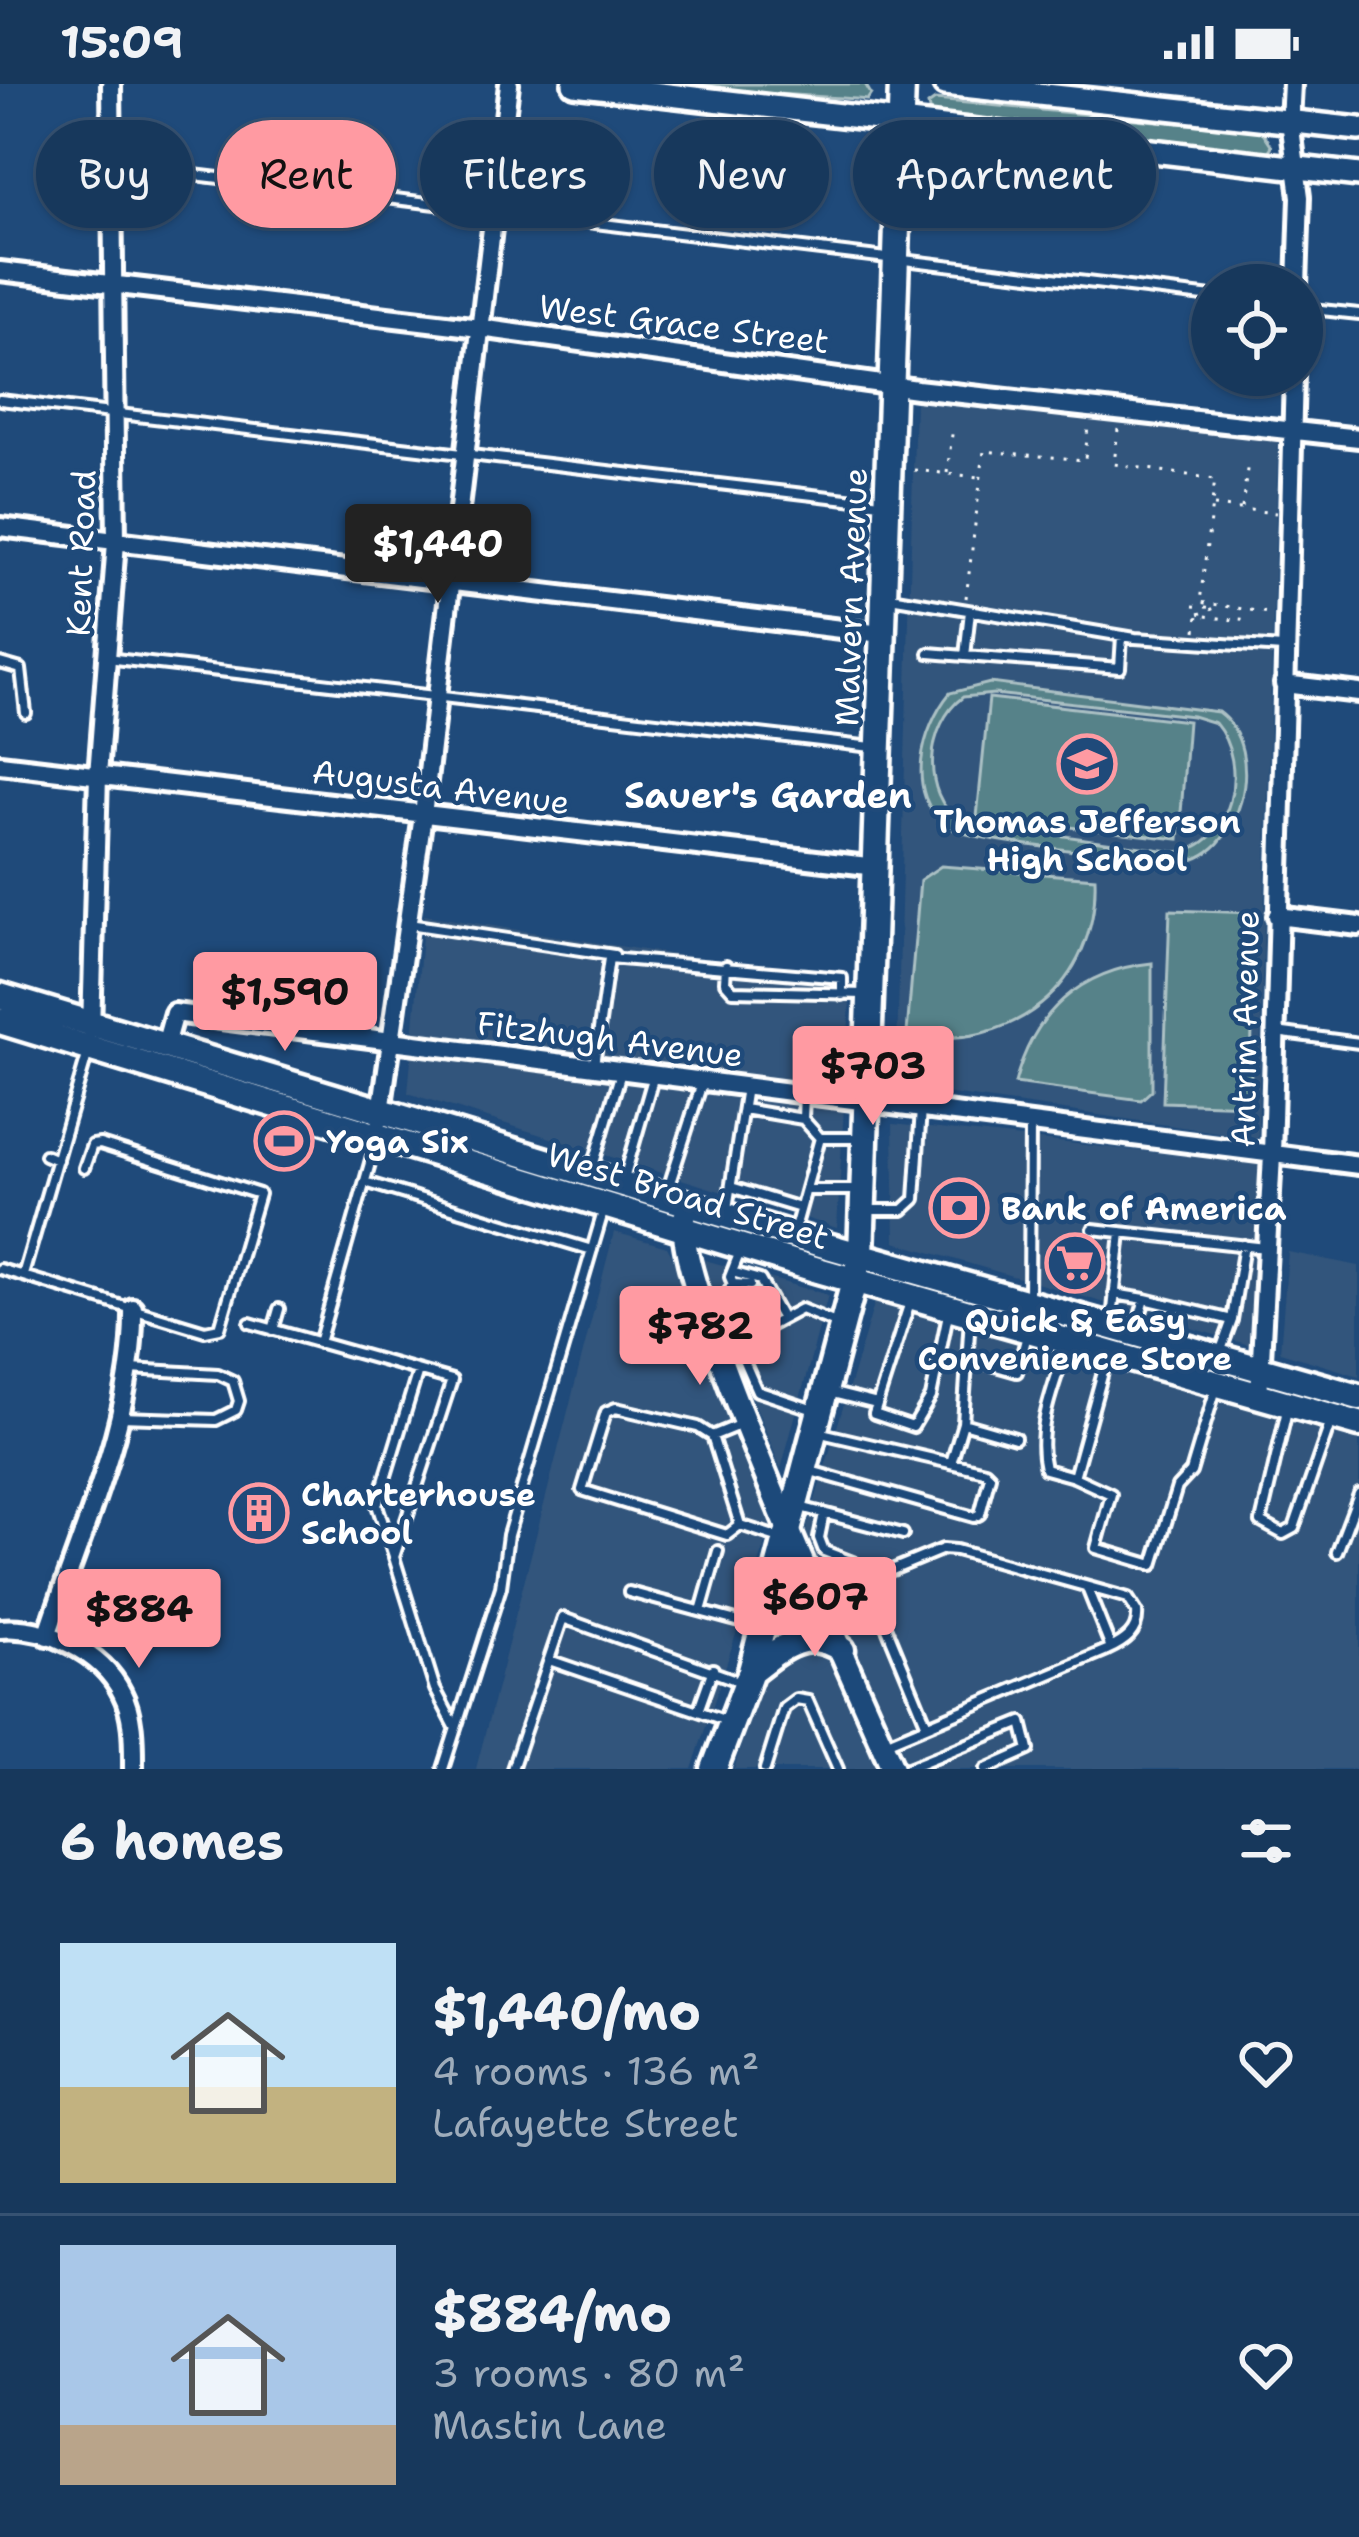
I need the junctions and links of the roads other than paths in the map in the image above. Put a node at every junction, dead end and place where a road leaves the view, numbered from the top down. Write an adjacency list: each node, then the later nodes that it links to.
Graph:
1 (111, 84): 7 (street, Kent Road)
2 (508, 84): 8 (street)
3 (574, 84): 9 (street)
4 (902, 84): 10 (main road, Malvern Avenue)
5 (945, 84): 11 (street)
6 (1292, 84): 11 (street)
7 (111, 120)
8 (504, 120)
9 (883, 120)
10 (900, 120)
11 (1290, 122): 12 (street); 14 (street)
12 (1359, 129)
13 (1156, 150): 14 (street)
14 (1297, 166): 16 (street); 23 (street)
15 (193, 175): 17 (lane)
16 (1359, 175)
17 (420, 201)
18 (630, 227): 22 (lane)
19 (111, 228): 25 (street, Kent Road)
20 (492, 228): 29 (street)
21 (896, 228): 22 (main road, Malvern Avenue)
22 (895, 259): 26 (lane); 30 (main road, Malvern Avenue)
23 (1297, 264)
24 (0, 271): 25 (street, West Grace Street)
25 (111, 287): 29 (street, West Grace Street); 33 (street, Kent Road)
26 (1191, 294)
27 (1323, 310): 28 (lane)
28 (1359, 314)
29 (480, 328): 30 (street, West Grace Street); 36 (street)
30 (890, 384): 34 (street, West Grace Street); 37 (main road, Malvern Avenue)
31 (1293, 396): 34 (street, Antrim Avenue)
32 (0, 400): 33 (lane)
33 (113, 413): 36 (lane); 39 (street, Kent Road)
34 (1292, 432): 35 (street, West Grace Street); 45 (street, Antrim Avenue)
35 (1359, 438)
36 (465, 455): 37 (lane); 40 (street)
37 (887, 503): 41 (main road, Malvern Avenue)
38 (0, 527): 39 (street)
39 (116, 542): 40 (street); 48 (street, Kent Road)
40 (449, 581): 43 (street); 52 (street)
41 (883, 596): 42 (lane); 43 (main road, Malvern Avenue)
42 (970, 611): 44 (lane); 47 (lane)
43 (882, 634): 54 (main road, Malvern Avenue)
44 (1122, 636): 45 (lane); 47 (lane)
45 (1283, 647): 50 (street, Antrim Avenue)
46 (929, 653): 47 (lane)
47 (964, 656)
48 (107, 658): 52 (lane); 56 (street, Kent Road)
49 (0, 663): 53 (lane)
50 (1283, 684): 51 (street); 59 (street, Antrim Avenue)
51 (1359, 693)
52 (437, 695): 54 (lane); 57 (street)
53 (26, 713)
54 (879, 748): 58 (main road, Malvern Avenue)
55 (0, 764): 56 (street, Augusta Avenue)
56 (98, 776): 57 (street, Augusta Avenue); 69 (street, Kent Road)
57 (423, 815): 58 (street, Augusta Avenue); 60 (street)
58 (876, 867): 65 (main road, Malvern Avenue)
59 (1277, 916): 61 (street); 68 (street, Antrim Avenue)
60 (408, 923): 62 (lane); 70 (street)
61 (1359, 926)
62 (618, 955): 63 (lane); 73 (lane)
63 (726, 966): 64 (lane); 64 (lane)
64 (842, 994): 65 (lane)
65 (870, 994): 79 (main road, Malvern Avenue)
66 (0, 996): 69 (main road, West Broad Street)
67 (0, 1022): 69 (main road, West Broad Street)
68 (1275, 1031): 71 (lane); 88 (street, Antrim Avenue)
69 (91, 1036): 72 (main road, West Broad Street); 84 (main road, West Broad Street); 89 (lane)
70 (392, 1042): 72 (street, Fitzhugh Avenue); 73 (street, Fitzhugh Avenue); 84 (street)
71 (1359, 1043)
72 (164, 1045): 84 (main road, West Broad Street)
73 (594, 1067): 74 (street, Fitzhugh Avenue)
74 (622, 1070): 75 (street, Fitzhugh Avenue); 92 (lane)
75 (655, 1074): 76 (street, Fitzhugh Avenue); 94 (lane)
76 (704, 1080): 77 (street, Fitzhugh Avenue); 100 (lane)
77 (746, 1086): 78 (street, Fitzhugh Avenue); 81 (lane)
78 (804, 1093): 79 (street, Fitzhugh Avenue); 82 (lane)
79 (867, 1101): 80 (street, Fitzhugh Avenue); 86 (main road, Malvern Avenue)
80 (921, 1108): 83 (street, Fitzhugh Avenue); 97 (lane)
81 (743, 1109): 82 (lane); 95 (lane)
82 (803, 1119): 85 (lane)
83 (1030, 1123): 88 (street, Fitzhugh Avenue); 120 (lane)
84 (380, 1124): 92 (main road, West Broad Street); 93 (lane); 98 (main road, West Broad Street)
85 (820, 1138): 86 (lane); 96 (lane)
86 (866, 1138): 97 (main road, Malvern Avenue)
87 (45, 1155): 89 (lane)
88 (1272, 1155): 90 (street, Fitzhugh Avenue); 107 (street, Antrim Avenue)
89 (57, 1160): 112 (lane)
90 (1359, 1166)
91 (84, 1168): 121 (lane)
92 (590, 1174): 94 (main road, West Broad Street)
93 (365, 1182): 108 (lane); 137 (lane)
94 (622, 1184): 100 (main road, West Broad Street)
95 (730, 1187): 99 (lane); 101 (lane)
96 (805, 1190): 97 (lane); 99 (lane)
97 (864, 1200): 109 (main road, Malvern Avenue)
98 (604, 1206): 100 (main road, West Broad Street); 108 (lane)
99 (800, 1208): 104 (lane)
100 (678, 1210): 101 (main road, West Broad Street); 106 (main road, West Broad Street); 136 (street)
101 (726, 1215): 104 (main road, West Broad Street)
102 (1093, 1228): 103 (lane)
103 (1121, 1232): 105 (lane); 116 (lane)
104 (793, 1235): 109 (main road, West Broad Street)
105 (1244, 1245): 107 (lane); 126 (lane)
106 (742, 1247): 111 (lane); 113 (main road, West Broad Street)
107 (1267, 1248): 142 (street, Antrim Avenue)
108 (591, 1253): 184 (lane)
109 (861, 1255): 113 (main road, Malvern Avenue); 120 (main road, West Broad Street)
110 (0, 1269): 112 (lane)
111 (732, 1272): 115 (lane); 125 (lane)
112 (23, 1276): 121 (lane)
113 (856, 1281): 117 (main road, West Broad Street); 131 (main road, Malvern Avenue)
114 (750, 1285): 115 (lane)
115 (735, 1288): 118 (lane)
116 (1114, 1294): 119 (lane); 134 (lane)
117 (911, 1297): 124 (main road, West Broad Street); 147 (lane)
118 (723, 1299)
119 (1145, 1299): 126 (lane); 134 (lane)
120 (1029, 1304): 135 (main road, West Broad Street)
121 (133, 1308): 141 (street)
122 (762, 1308): 130 (lane)
123 (279, 1309): 132 (lane)
124 (960, 1311): 133 (main road, West Broad Street); 140 (lane); 147 (lane)
125 (782, 1319): 130 (lane); 131 (lane)
126 (1232, 1321): 139 (lane)
127 (631, 1322): 136 (lane)
128 (250, 1323): 132 (lane)
129 (735, 1323): 130 (lane)
130 (755, 1323): 136 (lane)
131 (845, 1327): 149 (main road, Malvern Avenue)
132 (273, 1330): 137 (lane)
133 (1029, 1330): 135 (main road, West Broad Street); 140 (lane)
134 (1123, 1330): 135 (main road, West Broad Street); 139 (main road, West Broad Street)
135 (1062, 1331): 138 (main road, West Broad Street); 159 (lane)
136 (721, 1342): 149 (lane); 152 (street)
137 (320, 1343): 143 (lane)
138 (1109, 1353): 144 (main road, West Broad Street); 159 (lane)
139 (1219, 1357): 142 (main road, West Broad Street)
140 (971, 1359): 153 (lane)
141 (130, 1369): 150 (street); 150 (lane)
142 (1261, 1369): 145 (street, Antrim Avenue); 146 (main road, West Broad Street)
143 (418, 1371): 168 (lane); 168 (lane)
144 (1217, 1384): 145 (main road, West Broad Street); 159 (lane)
145 (1259, 1396): 148 (main road, West Broad Street)
146 (1359, 1397)
147 (877, 1404): 149 (lane)
148 (1288, 1404): 151 (main road, West Broad Street); 151 (lane)
149 (822, 1412): 157 (lane); 158 (main road, Malvern Avenue)
150 (119, 1417): 175 (street)
151 (1332, 1417): 154 (main road, West Broad Street)
152 (746, 1422): 155 (lane); 163 (street)
153 (963, 1423): 156 (lane); 157 (lane)
154 (1359, 1424)
155 (712, 1436): 164 (lane); 164 (lane)
156 (1015, 1438)
157 (951, 1462): 158 (lane)
158 (806, 1470): 163 (main road, Malvern Avenue)
159 (1074, 1477)
160 (1359, 1494): 161 (lane)
161 (1357, 1507): 167 (lane)
162 (824, 1513): 163 (lane); 165 (lane); 169 (lane)
163 (791, 1524): 164 (lane); 173 (main road, Malvern Avenue); 177 (street)
164 (740, 1525)
165 (903, 1534)
166 (718, 1551): 172 (lane)
167 (1337, 1552)
168 (394, 1557): 184 (lane)
169 (855, 1563)
170 (1086, 1586): 176 (lane); 176 (lane); 183 (lane)
171 (629, 1592): 172 (lane)
172 (701, 1612): 173 (lane)
173 (763, 1628): 180 (main road, Malvern Avenue)
174 (0, 1629): 175 (street)
175 (47, 1636): 186 (street)
176 (1112, 1648): 183 (lane)
177 (842, 1650): 180 (main road); 185 (street)
178 (549, 1660): 179 (lane); 181 (lane); 188 (lane)
179 (713, 1669): 180 (lane); 181 (lane)
180 (748, 1677): 182 (main road, Malvern Avenue)
181 (698, 1711): 182 (lane)
182 (734, 1724): 189 (main road, Malvern Avenue)
183 (927, 1725): 185 (lane)
184 (455, 1727): 187 (lane)
185 (882, 1744): 192 (street)
186 (133, 1769)
187 (442, 1769)
188 (512, 1769)
189 (714, 1769)
190 (765, 1769): 191 (lane)
191 (838, 1769)
192 (892, 1769)
193 (906, 1769): 194 (lane)
194 (986, 1769)

